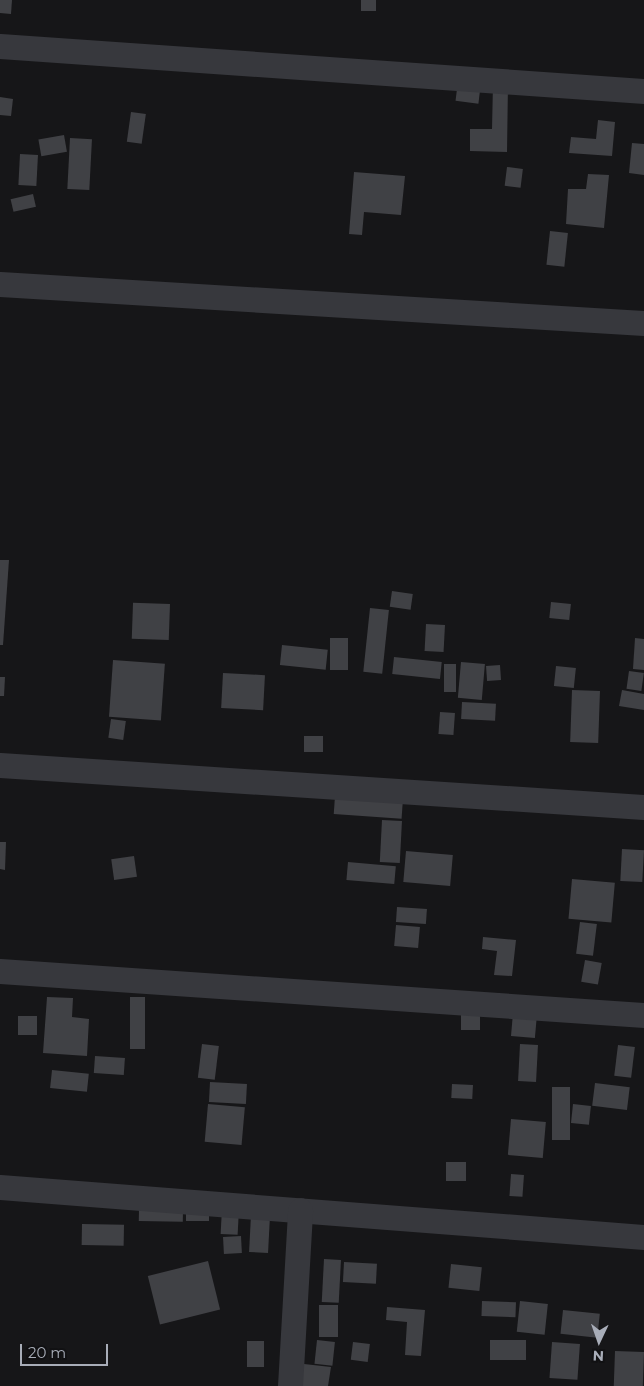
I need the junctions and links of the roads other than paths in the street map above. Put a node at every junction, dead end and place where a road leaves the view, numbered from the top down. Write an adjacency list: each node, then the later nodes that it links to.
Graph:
1 (0, 46): 2 (street)
2 (644, 91)
3 (0, 284): 4 (street)
4 (644, 323)
5 (0, 765): 6 (street)
6 (644, 807)
7 (0, 971): 8 (street)
8 (644, 1015)
9 (0, 1187): 10 (street)
10 (300, 1210): 11 (street); 12 (street)
11 (644, 1237)
12 (290, 1386)

